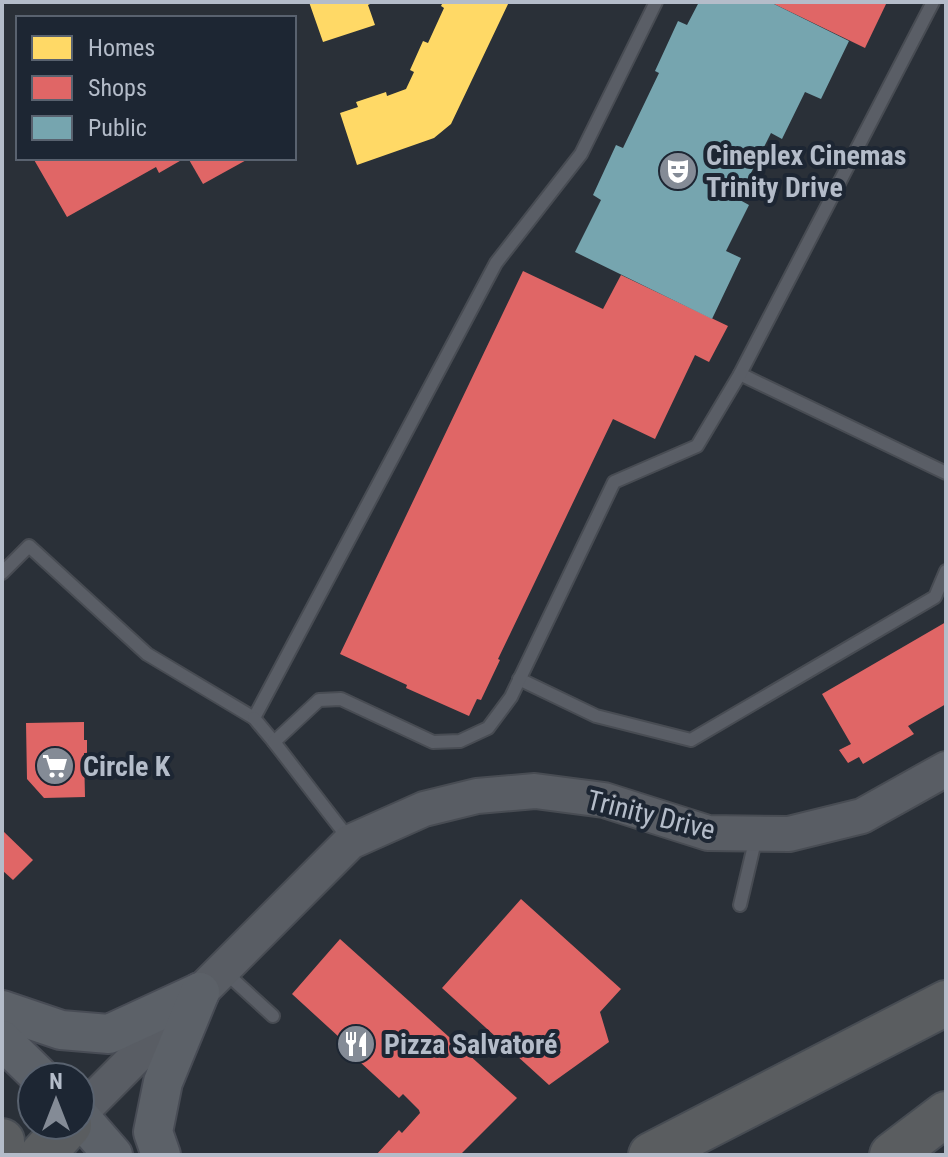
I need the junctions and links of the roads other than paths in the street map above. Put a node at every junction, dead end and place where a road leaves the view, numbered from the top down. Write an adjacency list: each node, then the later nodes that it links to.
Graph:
1 (656, 2): 8 (lane)
2 (933, 2): 3 (lane)
3 (740, 374): 4 (lane); 7 (lane)
4 (946, 473)
5 (946, 571): 7 (lane)
6 (2, 573): 8 (lane)
7 (519, 679): 9 (lane)
8 (254, 718): 9 (lane)
9 (274, 742): 12 (lane)
10 (946, 769): 11 (street, Trinity Drive)
11 (756, 834): 12 (street, Trinity Drive); 13 (lane)
12 (350, 842): 14 (street, Trinity Drive)
13 (740, 905)
14 (211, 981): 16 (main road); 17 (lane); 20 (street, Trinity Drive); 26 (main road)
15 (946, 1003): 27 (highway)
16 (2, 1010)
17 (273, 1016)
18 (2, 1040): 19 (main road)
19 (24, 1061)
20 (96, 1099)
21 (946, 1114): 28 (highway)
22 (96, 1134): 25 (main road)
23 (2, 1141): 24 (highway)
24 (2, 1150)
25 (113, 1155)
26 (161, 1155)
27 (651, 1155)
28 (892, 1155)

